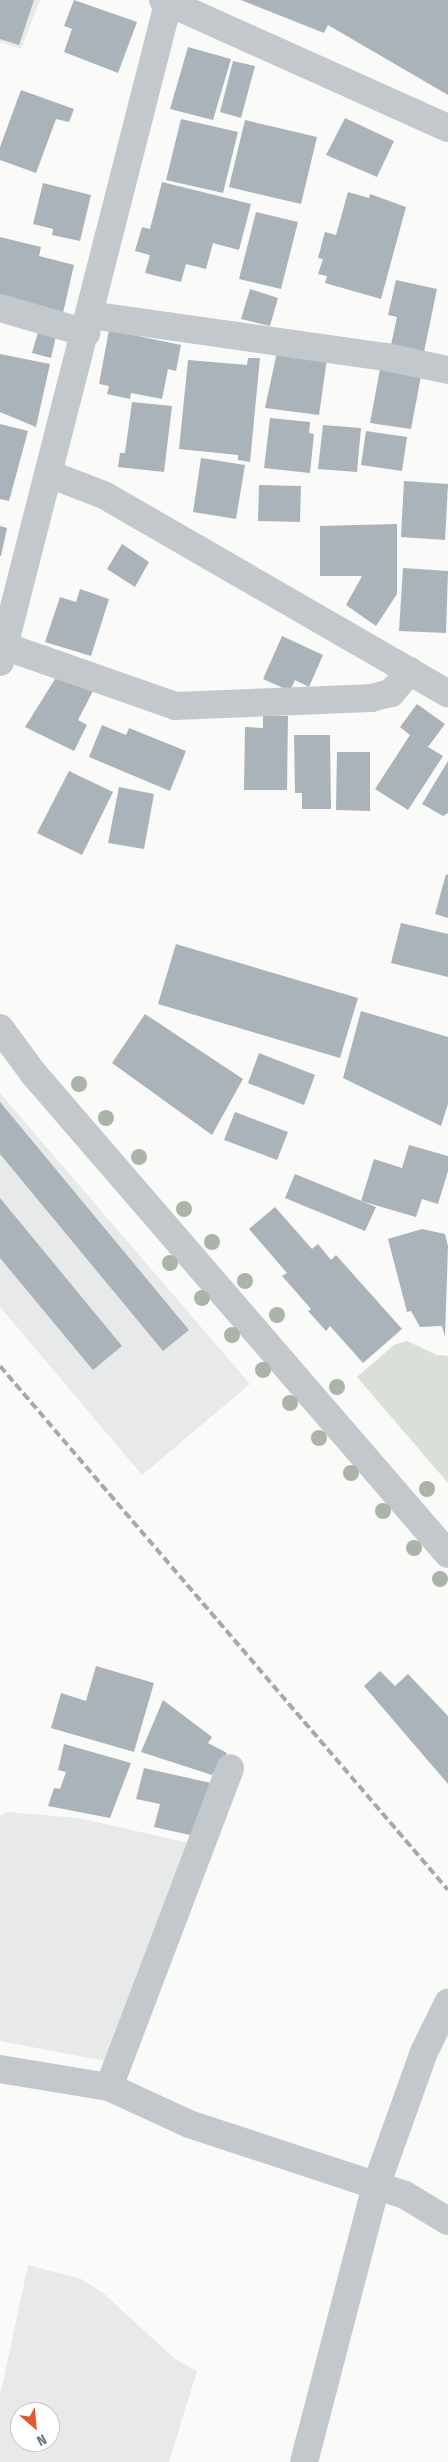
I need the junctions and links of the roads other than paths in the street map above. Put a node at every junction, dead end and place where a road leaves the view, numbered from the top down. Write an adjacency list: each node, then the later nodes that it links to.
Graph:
1 (167, 1): 2 (street); 4 (street)
2 (448, 128)
3 (0, 308): 4 (street)
4 (88, 324): 5 (street); 6 (street)
5 (448, 370)
6 (49, 474): 7 (street); 8 (street)
7 (3, 640): 8 (street)
8 (410, 671): 9 (street)
9 (448, 694)
10 (0, 1028): 11 (street)
11 (448, 1554)
12 (230, 1768): 15 (street)
13 (448, 2003): 16 (street)
14 (0, 2068): 15 (street)
15 (109, 2087): 16 (street)
16 (376, 2186): 17 (street); 18 (street)
17 (448, 2221)
18 (304, 2462)

